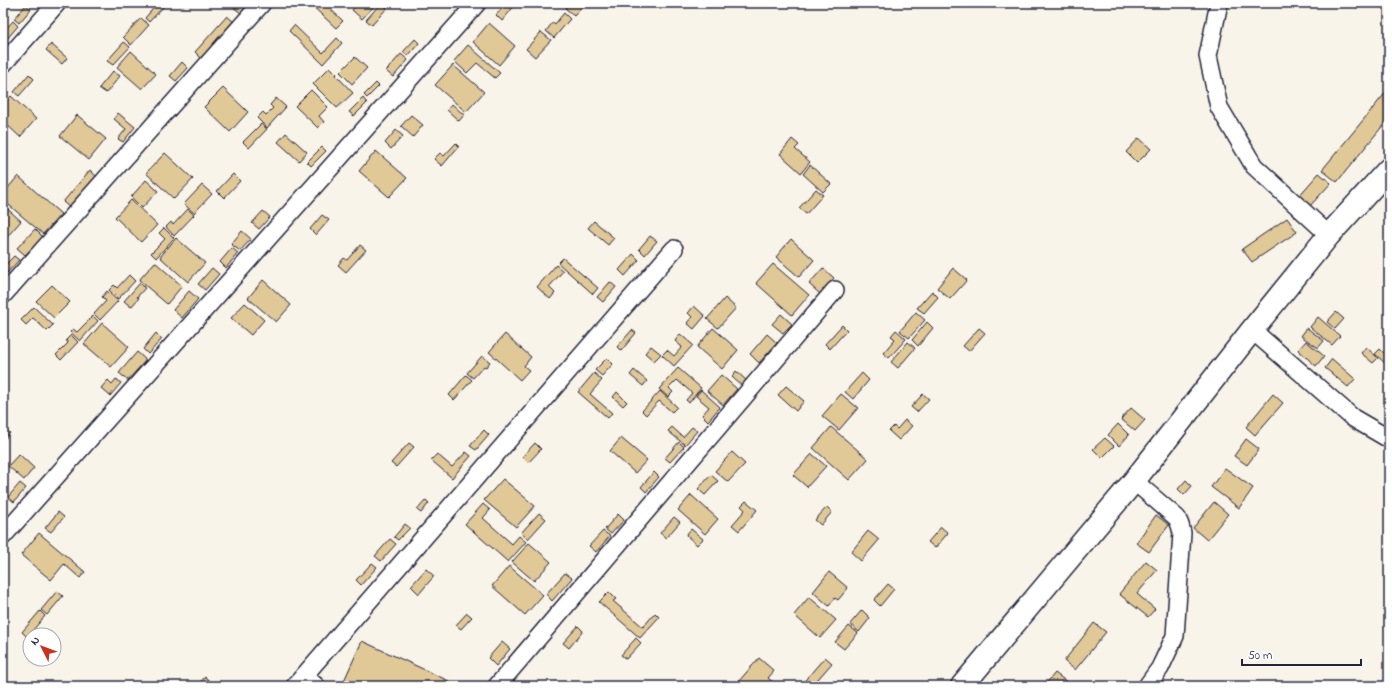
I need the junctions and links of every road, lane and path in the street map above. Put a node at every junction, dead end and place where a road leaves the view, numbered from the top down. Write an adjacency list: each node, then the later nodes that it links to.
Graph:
1 (57, 3): 5 (street)
2 (262, 3): 10 (street)
3 (477, 3): 14 (street)
4 (1219, 3): 7 (street)
5 (3, 64)
6 (1389, 169): 7 (main road)
7 (1329, 236): 11 (main road)
8 (674, 249): 15 (street)
9 (836, 290): 16 (street)
10 (3, 295)
11 (1252, 330): 12 (street); 13 (main road)
12 (1389, 438)
13 (1134, 481): 17 (main road); 18 (street)
14 (3, 536)
15 (305, 683)
16 (497, 686)
17 (962, 686)
18 (1147, 686)

